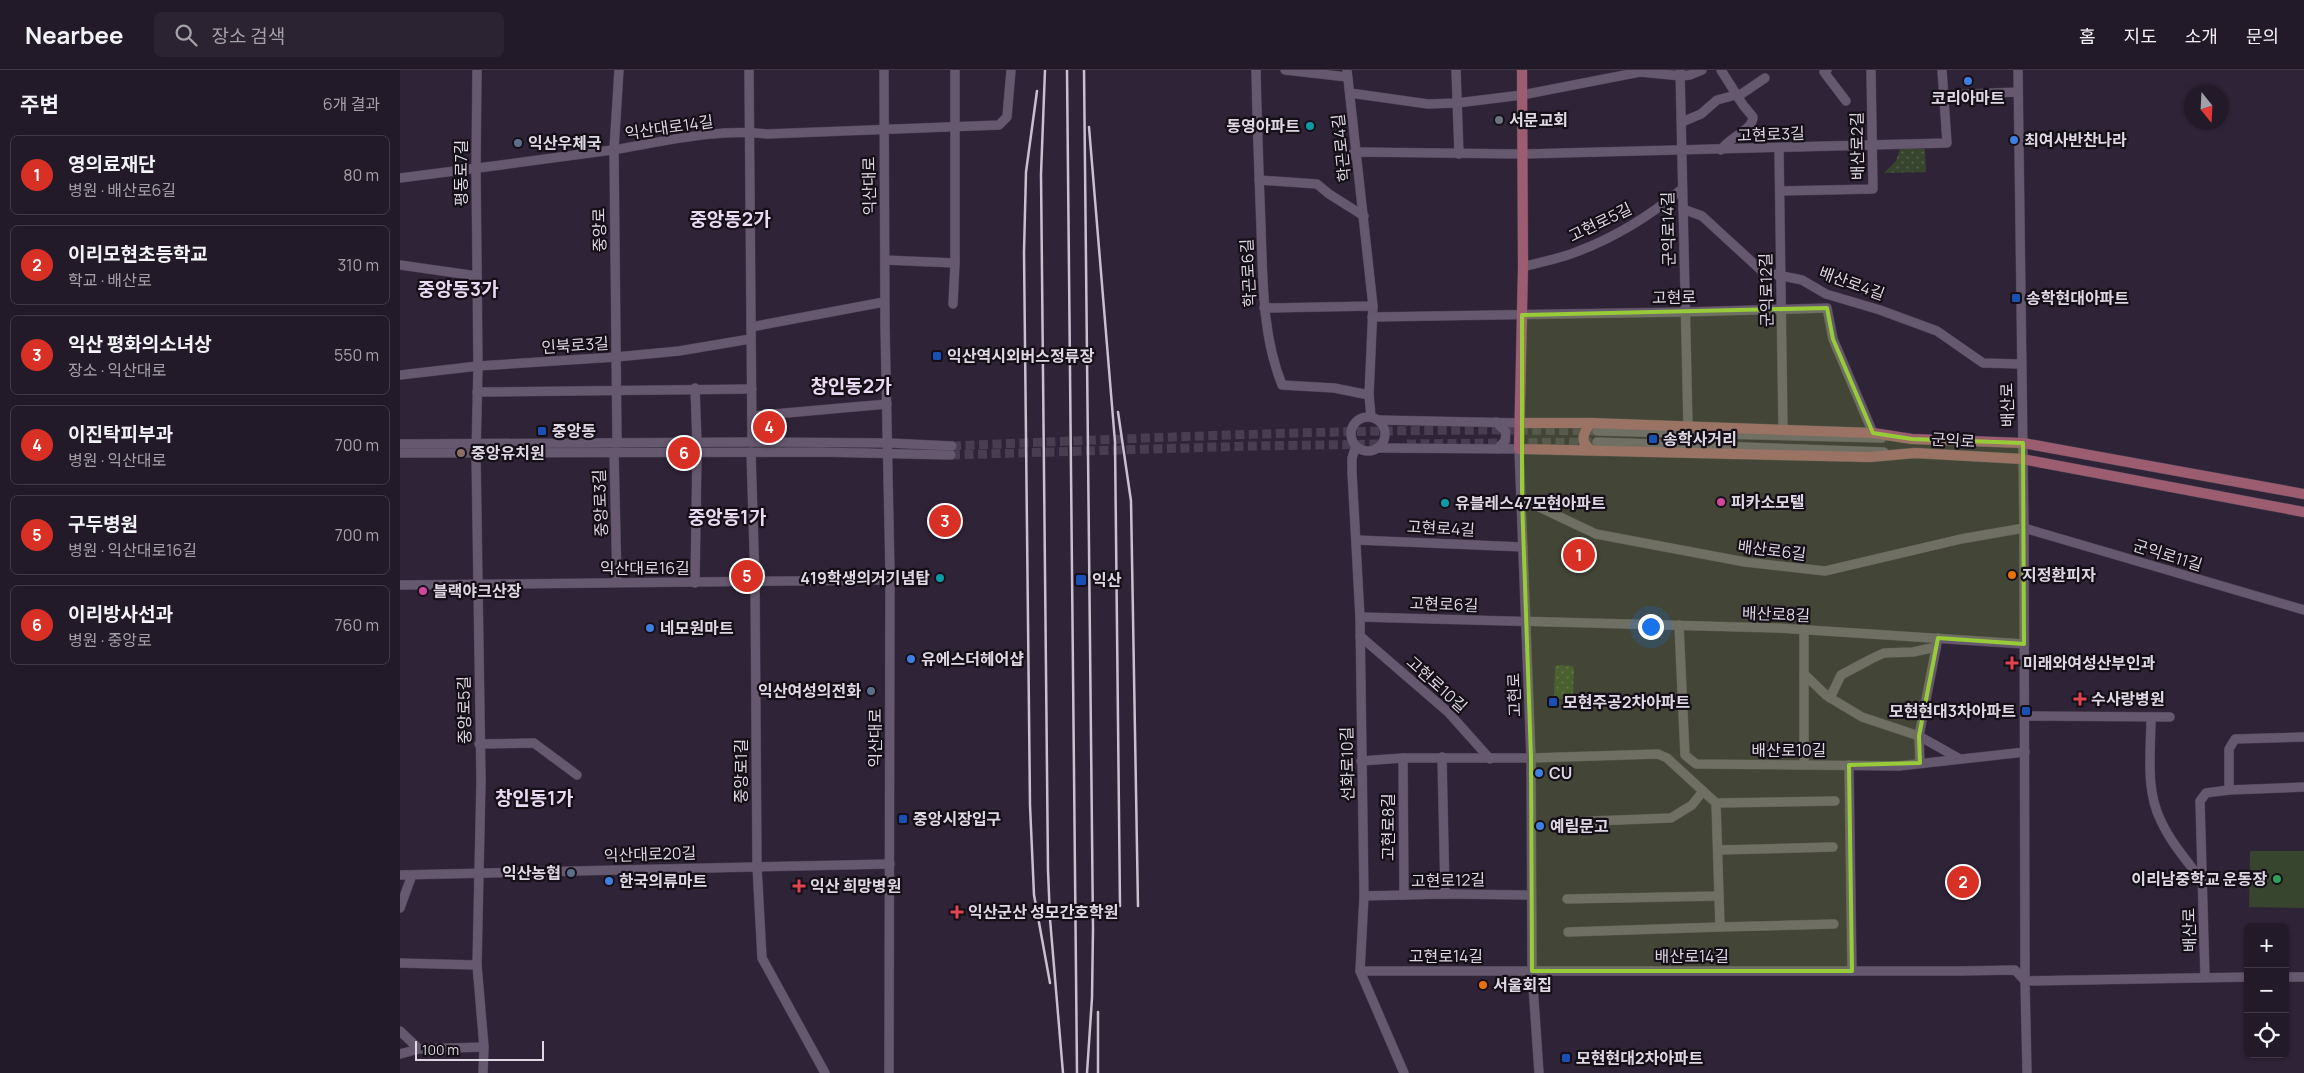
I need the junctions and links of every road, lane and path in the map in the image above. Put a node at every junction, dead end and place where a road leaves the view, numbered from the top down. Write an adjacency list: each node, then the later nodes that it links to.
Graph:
1 (477, 70): 40 (street, 평동로7길)
2 (619, 70): 33 (street, 중앙로)
3 (748, 70): 30 (street)
4 (884, 70): 29 (street, 익산대로)
5 (955, 70): 28 (street)
6 (1011, 70): 28 (street, 익산대로14길)
7 (1256, 70): 42 (street, 학곤로6길)
8 (1286, 70): 17 (street, 학곤로4길)
9 (1456, 70): 26 (street)
10 (1522, 70): 22 (main road, 고현로)
11 (1702, 70): 18 (street)
12 (1721, 70): 23 (street)
13 (1827, 70): 25 (street)
14 (1871, 70): 31 (street, 배산로2길)
15 (1942, 70): 24 (street, 고현로3길)
16 (2018, 70): 20 (street, 배산로)
17 (1347, 73): 21 (street, 학곤로4길)
18 (1681, 73): 22 (street); 27 (street, 군익로14길)
19 (1765, 78): 23 (street)
20 (2018, 92): 24 (street); 64 (street, 배산로)
21 (1350, 93): 26 (street); 36 (street, 학곤로4길)
22 (1522, 95): 26 (street); 38 (main road, 고현로)
23 (1736, 95): 27 (street); 35 (street)
24 (1946, 95): 31 (street, 고현로3길)
25 (1846, 100)
26 (1457, 103): 37 (street)
27 (1682, 122): 34 (street, 군익로14길)
28 (956, 126): 29 (street, 익산대로14길); 48 (street)
29 (883, 128): 30 (street, 익산대로14길); 47 (street, 익산대로)
30 (748, 132): 33 (street, 익산대로14길); 61 (street)
31 (1871, 146): 32 (street, 고현로3길); 44 (street, 배산로2길)
32 (1779, 148): 35 (street, 고현로3길); 44 (street, 군익로12길)
33 (614, 149): 40 (street, 익산대로14길); 63 (street, 중앙로)
34 (1683, 150): 35 (street, 고현로3길); 38 (street, 고현로3길); 43 (street, 군익로14길)
35 (1721, 150)
36 (1356, 152): 37 (street); 39 (street); 46 (street, 학곤로4길)
37 (1459, 154): 38 (street)
38 (1522, 154): 50 (main road, 고현로)
39 (1344, 158)
40 (476, 168): 41 (street, 익산대로14길); 52 (street, 평동로7길)
41 (400, 178)
42 (1259, 180): 46 (street, 학곤로4길); 56 (street, 학곤로6길)
43 (1682, 189): 45 (street, 군익로14길); 50 (street, 고현로5길)
44 (1780, 192): 51 (street, 군익로12길)
45 (1683, 209): 51 (street, 배산로4길); 58 (street, 군익로14길)
46 (1364, 216): 55 (street, 학곤로4길)
47 (885, 260): 48 (street); 53 (street, 익산대로)
48 (955, 263): 54 (street)
49 (400, 264): 52 (street)
50 (1523, 267): 59 (main road, 고현로)
51 (1780, 275): 57 (street, 군익로12길); 64 (street, 배산로4길)
52 (477, 276): 65 (street, 평동로7길)
53 (884, 302): 61 (street); 72 (street, 익산대로)
54 (953, 304)
55 (1373, 306): 56 (street); 60 (street, 학곤로4길)
56 (1264, 308): 71 (street, 학곤로6길)
57 (1782, 309): 58 (street, 고현로); 79 (street, 군익로12길); 80 (street, 고현로)
58 (1685, 312): 59 (street, 고현로); 77 (street, 군익로14길)
59 (1522, 315): 60 (street, 고현로); 76 (main road, 고현로)
60 (1372, 317): 71 (street, 학곤로4길)
61 (751, 327): 62 (street)
62 (750, 339): 63 (street, 인북로3길); 68 (street)
63 (616, 357): 65 (street, 인북로3길); 69 (street, 중앙로)
64 (2021, 364): 84 (street, 배산로)
65 (478, 366): 66 (street, 인북로3길); 70 (street, 평동로7길)
66 (400, 375)
67 (695, 388): 68 (street); 69 (street); 90 (street)
68 (752, 389): 73 (street)
69 (616, 390): 70 (street); 82 (street, 중앙로)
70 (477, 392): 86 (street, 평동로7길)
71 (1369, 395): 74 (street, 학곤로4길)
72 (887, 404): 73 (street); 83 (street, 익산대로)
73 (752, 416): 89 (street)
74 (1374, 418): 75 (street); 87 (street); 91 (street)
75 (1496, 422): 76 (street); 92 (street)
76 (1520, 423): 78 (main road); 93 (main road, 고현로)
77 (1688, 426): 78 (main road); 79 (main road)
78 (1594, 427): 81 (street, 군익로); 88 (main road)
79 (1782, 430): 80 (main road)
80 (1873, 433): 81 (main road)
81 (1912, 439): 84 (main road, 군익로)
82 (617, 443): 86 (street); 90 (street)
83 (889, 443): 89 (street); 97 (street, 익산대로); 97 (street)
84 (2023, 443): 98 (street, 배산로); 99 (main road, 군익로)
85 (400, 444): 86 (street)
86 (476, 444): 96 (street, 평동로7길)
87 (1356, 446): 91 (street); 103 (street, 선화로10길)
88 (1594, 446): 93 (main road, 군익로); 98 (main road, 군익로)
89 (752, 447): 90 (street); 97 (street); 107 (street, 중앙로1길)
90 (697, 448): 94 (street); 108 (street)
91 (1377, 448): 92 (street)
92 (1497, 449): 93 (street)
93 (1519, 449): 100 (street, 고현로)
94 (614, 452): 96 (street); 106 (street, 중앙로3길)
95 (400, 453): 96 (street)
96 (476, 454): 109 (street, 중앙로5길)
97 (889, 454): 105 (street, 익산대로)
98 (2022, 459): 101 (main road, 군익로); 102 (street, 배산로)
99 (2304, 494)
100 (1522, 499): 102 (street, 배산로6길); 104 (street, 고현로)
101 (2304, 512)
102 (2024, 528): 111 (street, 군익로11길); 118 (street, 배산로)
103 (1357, 540): 104 (street, 고현로4길); 112 (street, 선화로10길)
104 (1523, 547): 113 (street, 고현로)
105 (890, 580): 107 (street, 익산대로16길); 146 (street, 익산대로)
106 (617, 582): 108 (street, 익산대로16길); 109 (street, 익산대로16길)
107 (755, 582): 108 (street, 익산대로16길); 147 (street, 중앙로1길)
108 (695, 583)
109 (478, 584): 110 (street, 익산대로16길); 126 (street, 중앙로5길)
110 (400, 585)
111 (2304, 610)
112 (1360, 617): 113 (street, 고현로6길); 116 (street, 선화로10길)
113 (1526, 622): 114 (street, 배산로8길); 130 (street, 고현로)
114 (1679, 626): 115 (street, 배산로8길); 135 (street, 배산로10길)
115 (1804, 630): 117 (street, 배산로8길); 119 (street)
116 (1360, 636): 131 (street, 고현로10길); 133 (street, 선화로10길)
117 (1937, 643): 118 (street, 배산로8길); 120 (street); 124 (street)
118 (2024, 644): 121 (street, 배산로)
119 (1804, 674): 120 (street); 135 (street)
120 (1830, 698): 124 (street)
121 (2025, 716): 122 (street); 127 (street, 배산로)
122 (2151, 717): 123 (street); 151 (street)
123 (2170, 717)
124 (1919, 736): 132 (street); 134 (street)
125 (2304, 737): 139 (street)
126 (479, 744): 137 (street); 148 (street, 중앙로5길)
127 (2025, 752): 132 (street, 배산로10길); 171 (street, 배산로)
128 (1442, 757): 129 (street); 131 (street); 152 (street)
129 (1403, 758): 133 (street); 153 (street, 고현로8길)
130 (1531, 758): 131 (street); 140 (street); 154 (street, 고현로)
131 (1490, 759)
132 (1960, 759): 134 (street, 배산로10길)
133 (1362, 761): 155 (street, 선화로10길)
134 (1920, 763): 136 (street, 배산로10길)
135 (1804, 765): 136 (street, 배산로10길)
136 (1849, 765): 166 (street)
137 (577, 775)
138 (2304, 787): 139 (street, 배산로)
139 (2229, 790): 151 (street, 배산로)
140 (1703, 791): 142 (street); 143 (street)
141 (1835, 801): 142 (street)
142 (1716, 804): 145 (street)
143 (1567, 822)
144 (1833, 847): 145 (street)
145 (1718, 850): 156 (street)
146 (890, 864): 147 (street, 익산대로20길); 178 (street, 익산대로)
147 (757, 866): 148 (street, 익산대로20길); 177 (street, 중앙로1길)
148 (478, 873): 150 (street, 익산대로20길); 163 (street, 중앙로5길)
149 (400, 875): 150 (street, 익산대로20길)
150 (412, 875): 158 (street)
151 (2203, 882): 170 (street, 배산로)
152 (1445, 894): 153 (street, 고현로12길); 154 (street, 고현로12길)
153 (1404, 895): 155 (street, 고현로12길)
154 (1532, 895): 165 (street, 고현로)
155 (1364, 896): 164 (street, 선화로10길)
156 (1720, 896): 157 (street); 160 (street)
157 (1567, 899)
158 (400, 908)
159 (1834, 924): 160 (street)
160 (1720, 927): 161 (street)
161 (1568, 932)
162 (400, 964): 163 (street)
163 (477, 965): 173 (street, 중앙로5길)
164 (1360, 971): 165 (street, 고현로14길); 179 (street, 선화로10길)
165 (1532, 971): 166 (street, 배산로14길); 180 (street, 고현로)
166 (1852, 971): 171 (street, 배산로14길)
167 (2244, 977): 170 (street)
168 (2289, 977): 169 (street)
169 (2304, 977)
170 (2204, 978): 171 (street)
171 (2025, 981): 181 (street, 배산로)
172 (400, 1031): 174 (street)
173 (484, 1047): 174 (street); 176 (street, 중앙로5길)
174 (419, 1050): 175 (street)
175 (400, 1054)
176 (482, 1073)
177 (825, 1073)
178 (889, 1073)
179 (1404, 1073)
180 (1538, 1073)
181 (2028, 1073)

